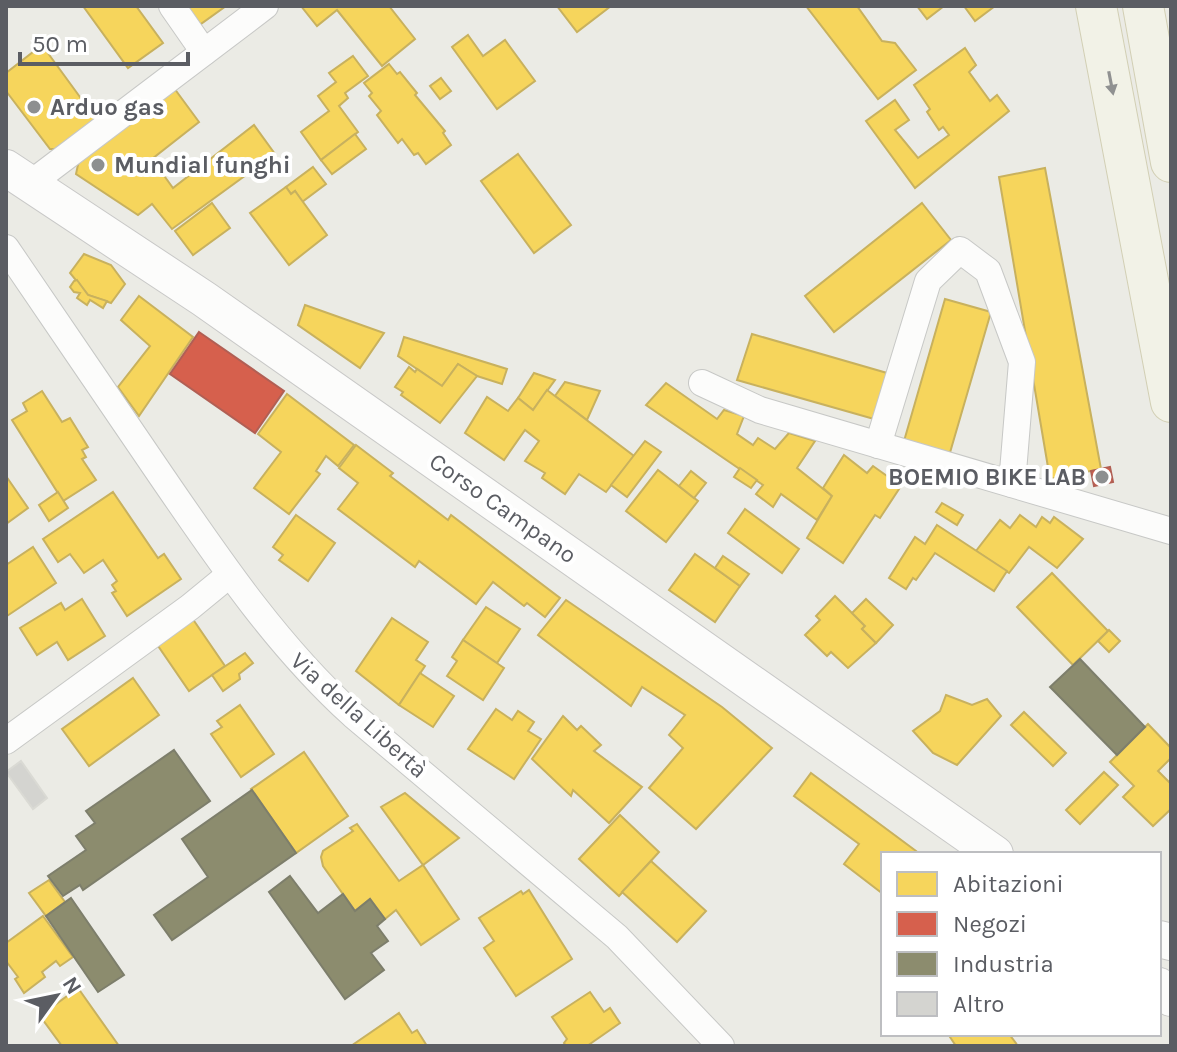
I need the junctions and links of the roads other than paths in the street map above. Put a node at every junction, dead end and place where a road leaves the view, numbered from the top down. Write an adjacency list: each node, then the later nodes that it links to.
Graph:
1 (172, 6): 5 (street)
2 (265, 6): 5 (street)
3 (1096, 6): 10 (main road, one-way to 10)
4 (1143, 6): 6 (main road)
5 (204, 52): 7 (street)
6 (1171, 162)
7 (18, 176): 16 (main road, Corso Campano)
8 (6, 248): 14 (street, Via della Libertà)
9 (702, 383): 11 (street)
10 (1171, 402)
11 (878, 445): 12 (street); 12 (street)
12 (1012, 484): 13 (street)
13 (1171, 531)
14 (229, 575): 15 (street); 17 (street, Via della Libertà)
15 (6, 741)
16 (992, 852)
17 (721, 1046)

